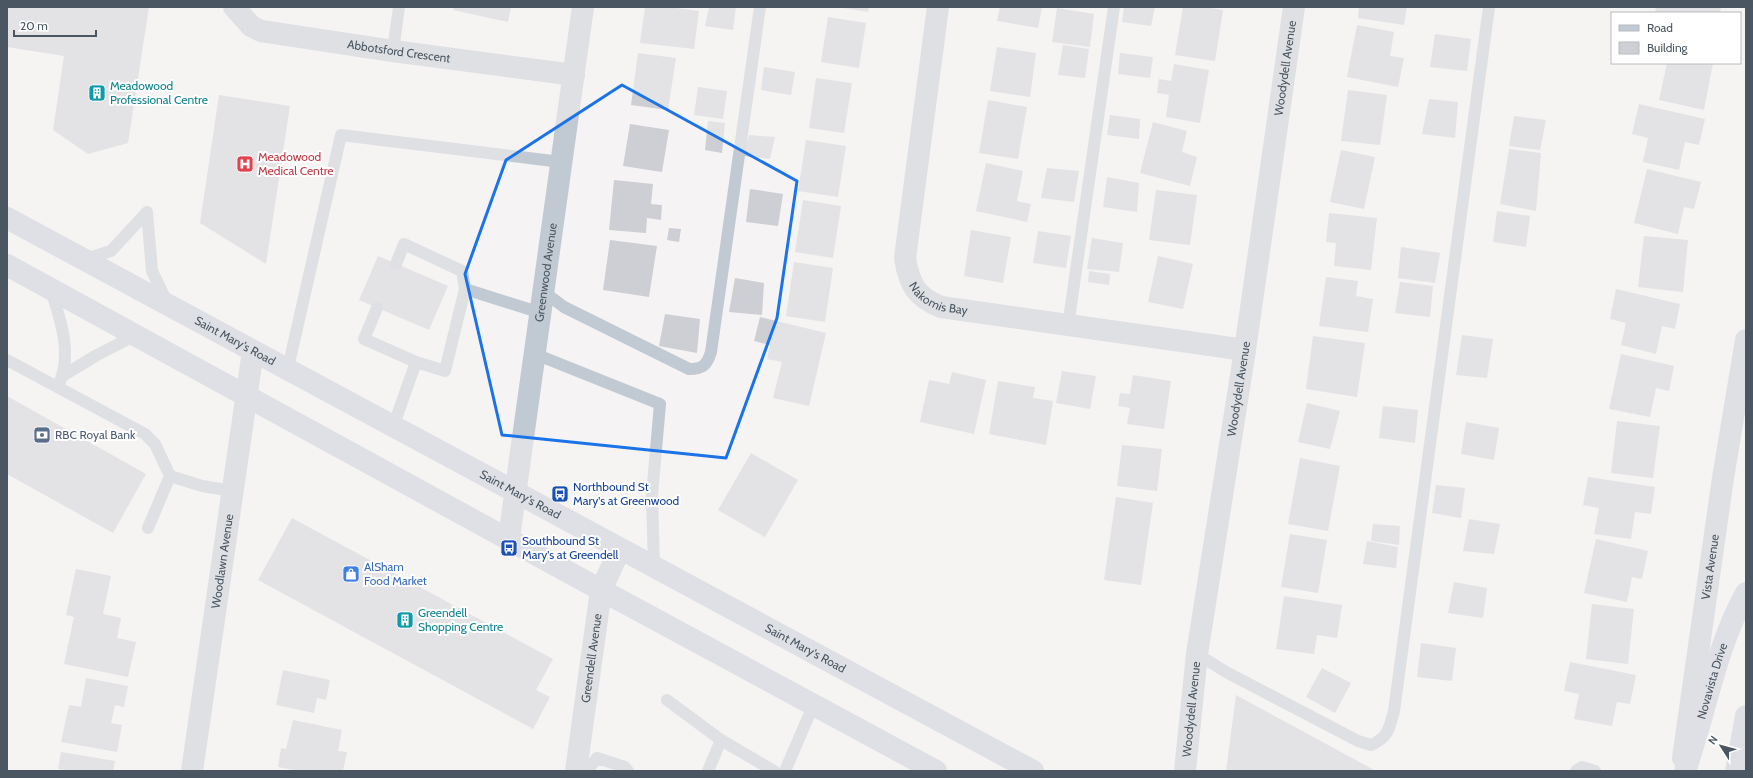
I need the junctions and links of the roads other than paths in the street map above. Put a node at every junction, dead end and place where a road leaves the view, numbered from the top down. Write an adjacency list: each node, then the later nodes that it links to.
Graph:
1 (234, 7): 9 (street, Abbotsford Crescent)
2 (399, 7): 9 (lane)
3 (583, 7): 10 (street, Greenwood Avenue)
4 (760, 7): 18 (lane)
5 (938, 7): 21 (street, Nakomis Bay)
6 (1114, 7): 21 (lane)
7 (1294, 7): 24 (street, Woodydell Avenue)
8 (1489, 7): 44 (lane)
9 (393, 51): 10 (street, Abbotsford Crescent)
10 (574, 75): 11 (street, Greenwood Avenue)
11 (561, 162): 18 (street, Greenwood Avenue); 30 (lane)
12 (7, 218): 13 (main road, Saint Mary's Road)
13 (85, 260): 19 (main road, Saint Mary's Road); 19 (lane)
14 (7, 264): 16 (main road)
15 (396, 264): 17 (lane)
16 (51, 289): 22 (main road); 31 (lane)
17 (465, 289): 18 (lane); 28 (lane)
18 (542, 303): 26 (street, Greenwood Avenue)
19 (169, 305): 25 (main road, Saint Mary's Road)
20 (376, 308): 28 (lane)
21 (1068, 326): 24 (street, Nakomis Bay)
22 (136, 336): 31 (lane); 33 (main road)
23 (1746, 340): 29 (street, Vista Avenue)
24 (1245, 350): 44 (street, Woodydell Avenue)
25 (253, 351): 30 (main road, Saint Mary's Road); 33 (street, Woodlawn Avenue)
26 (535, 354): 37 (street, Greenwood Avenue); 41 (lane)
27 (7, 360): 32 (lane)
28 (416, 362): 34 (lane)
29 (1744, 366): 61 (street, Vista Avenue)
30 (288, 368): 34 (main road, Saint Mary's Road)
31 (64, 375): 32 (lane)
32 (58, 386): 35 (lane)
33 (246, 396): 36 (street, Woodlawn Avenue); 39 (main road)
34 (393, 427): 37 (main road, Saint Mary's Road)
35 (170, 476): 36 (lane); 38 (lane)
36 (233, 491): 49 (street, Woodlawn Avenue)
37 (516, 493): 39 (street, Greenwood Avenue); 40 (main road, Saint Mary's Road)
38 (148, 528)
39 (509, 538): 42 (main road)
40 (620, 549): 41 (main road, Saint Mary's Road); 42 (street, Greendell Avenue)
41 (654, 568): 57 (main road, Saint Mary's Road)
42 (601, 590): 46 (main road); 50 (street, Greendell Avenue)
43 (1746, 593): 62 (main road, Novavista Drive)
44 (1197, 654): 58 (street, Woodydell Avenue)
45 (667, 700): 48 (lane)
46 (814, 706): 55 (lane); 56 (main road)
47 (1746, 716): 63 (main road)
48 (722, 740): 53 (lane); 54 (lane)
49 (192, 771)
50 (576, 771)
51 (587, 771): 52 (lane)
52 (628, 771)
53 (708, 771)
54 (774, 771)
55 (785, 771)
56 (936, 771)
57 (1033, 771)
58 (1185, 771)
59 (1576, 771): 60 (lane)
60 (1595, 771)
61 (1681, 771)
62 (1685, 771)
63 (1736, 771)

